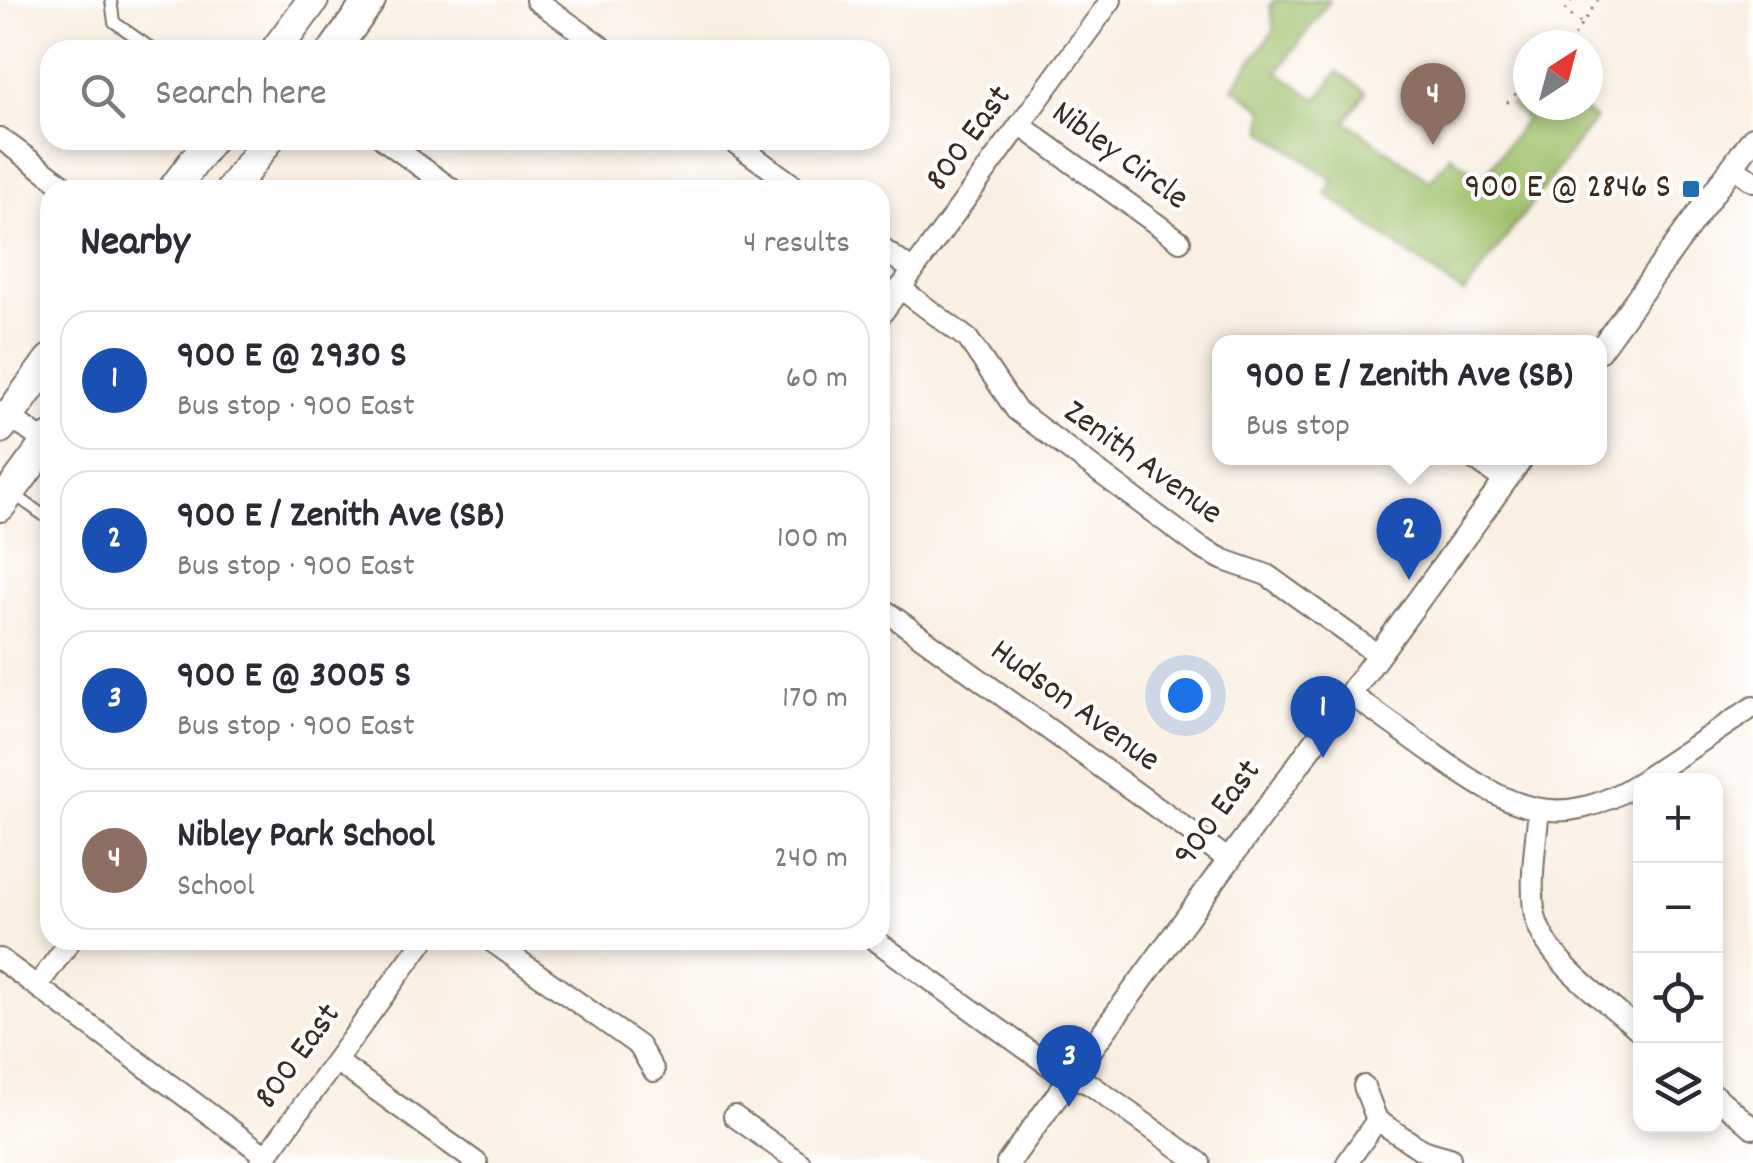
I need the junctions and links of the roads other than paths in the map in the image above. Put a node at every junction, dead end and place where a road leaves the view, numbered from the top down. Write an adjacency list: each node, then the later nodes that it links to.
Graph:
1 (111, 0): 6 (lane)
2 (370, 0): 8 (main road)
3 (536, 0): 9 (street)
4 (310, 1): 7 (main road)
5 (1103, 3): 10 (street, 800 East)
6 (140, 40)
7 (283, 40)
8 (341, 40)
9 (592, 40)
10 (1020, 125): 24 (street, Nibley Circle); 26 (street, 800 East)
11 (0, 138): 18 (street)
12 (1753, 138): 17 (street)
13 (203, 150): 19 (main road)
14 (261, 150): 20 (main road)
15 (398, 150): 21 (street)
16 (745, 150): 22 (street)
17 (1732, 166): 23 (street); 28 (street)
18 (57, 180)
19 (181, 180)
20 (238, 180)
21 (439, 180)
22 (786, 180)
23 (1753, 181)
24 (1180, 242)
25 (890, 259): 26 (street, Zenith Avenue)
26 (906, 279): 27 (street, 800 East); 39 (street, Zenith Avenue)
27 (890, 302)
28 (1607, 339)
29 (40, 372): 30 (main road)
30 (3, 418): 31 (street)
31 (40, 442)
32 (40, 456): 36 (main road)
33 (1482, 465): 35 (street)
34 (1517, 465): 35 (street, 900 East)
35 (1504, 481): 39 (street, 900 East)
36 (5, 499): 37 (lane)
37 (40, 515)
38 (890, 614): 45 (street, Hudson Avenue)
39 (1378, 655): 40 (street, 900 East)
40 (1350, 694): 44 (street); 45 (street, 900 East)
41 (1753, 706): 42 (street)
42 (1654, 773)
43 (1633, 786): 44 (street)
44 (1538, 808): 52 (street)
45 (1229, 860): 55 (street, 900 East)
46 (64, 950): 51 (street)
47 (417, 950): 53 (street, 800 East)
48 (504, 950): 54 (street)
49 (888, 950): 55 (street)
50 (0, 958): 51 (street)
51 (37, 986): 62 (street)
52 (1633, 1024)
53 (336, 1061): 62 (street, 800 East); 63 (street)
54 (654, 1071)
55 (1071, 1076): 65 (street, 900 East); 66 (street)
56 (1364, 1086): 59 (street)
57 (1723, 1102): 60 (street)
58 (734, 1116): 64 (street)
59 (1377, 1120): 61 (street); 67 (street)
60 (1753, 1128)
61 (1450, 1158)
62 (264, 1159)
63 (476, 1163)
64 (800, 1163)
65 (1008, 1163)
66 (1200, 1163)
67 (1347, 1163)

